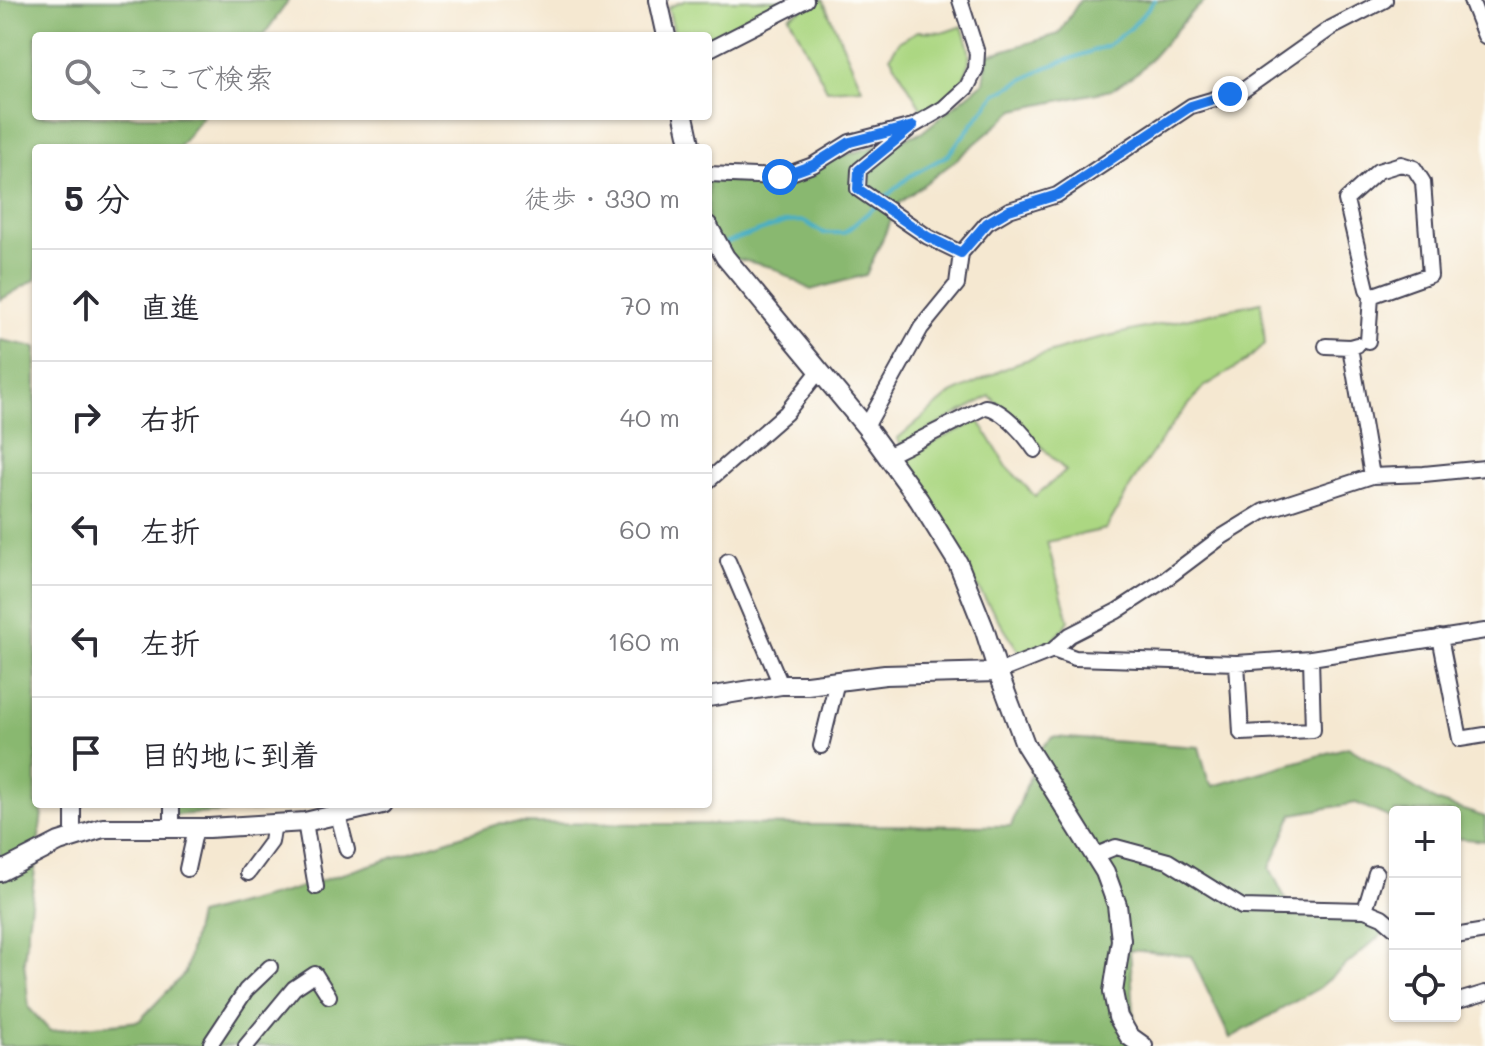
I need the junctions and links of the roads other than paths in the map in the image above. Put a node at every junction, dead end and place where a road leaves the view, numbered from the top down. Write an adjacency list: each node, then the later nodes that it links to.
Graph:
1 (658, 0): 6 (street)
2 (806, 0): 8 (street)
3 (960, 0): 10 (street)
4 (1385, 0): 14 (street)
5 (1471, 0): 7 (street)
6 (665, 32)
7 (1485, 36)
8 (712, 48)
9 (685, 120): 11 (street)
10 (913, 126): 12 (street); 14 (street)
11 (690, 144)
12 (712, 174)
13 (712, 233): 18 (street)
14 (961, 253): 19 (street)
15 (1371, 296): 15 (street); 17 (street)
16 (1326, 346): 17 (street)
17 (1350, 347): 23 (street)
18 (820, 370): 19 (street); 24 (street)
19 (866, 427): 21 (street)
20 (1035, 450): 21 (street)
21 (887, 456): 31 (street)
22 (1485, 468): 23 (street)
23 (1372, 476): 28 (street)
24 (712, 478)
25 (728, 561): 33 (street)
26 (1485, 631): 27 (street)
27 (1440, 637): 29 (street); 35 (street)
28 (1053, 650): 30 (street); 31 (street)
29 (1311, 658): 30 (street); 30 (street)
30 (1237, 663)
31 (998, 672): 32 (street); 47 (street)
32 (837, 681): 33 (street); 36 (street)
33 (781, 685): 34 (street)
34 (712, 696)
35 (1485, 735)
36 (821, 746)
37 (73, 808): 45 (street)
38 (172, 808): 43 (street)
39 (365, 808): 40 (street)
40 (338, 815): 41 (street); 46 (street)
41 (305, 822): 42 (street); 52 (street)
42 (274, 824): 44 (street); 50 (street)
43 (172, 828): 44 (street); 45 (street)
44 (196, 828): 48 (street)
45 (73, 837): 49 (street)
46 (347, 850)
47 (1094, 856): 53 (street); 63 (street)
48 (187, 869)
49 (0, 872)
50 (248, 873)
51 (1376, 873): 53 (street)
52 (316, 887)
53 (1365, 910): 54 (street)
54 (1389, 923)
55 (1485, 931): 56 (street)
56 (1461, 935)
57 (270, 967): 61 (street)
58 (1485, 993): 60 (street)
59 (329, 996): 62 (street)
60 (1461, 1000)
61 (212, 1046)
62 (246, 1046)
63 (1143, 1046)

